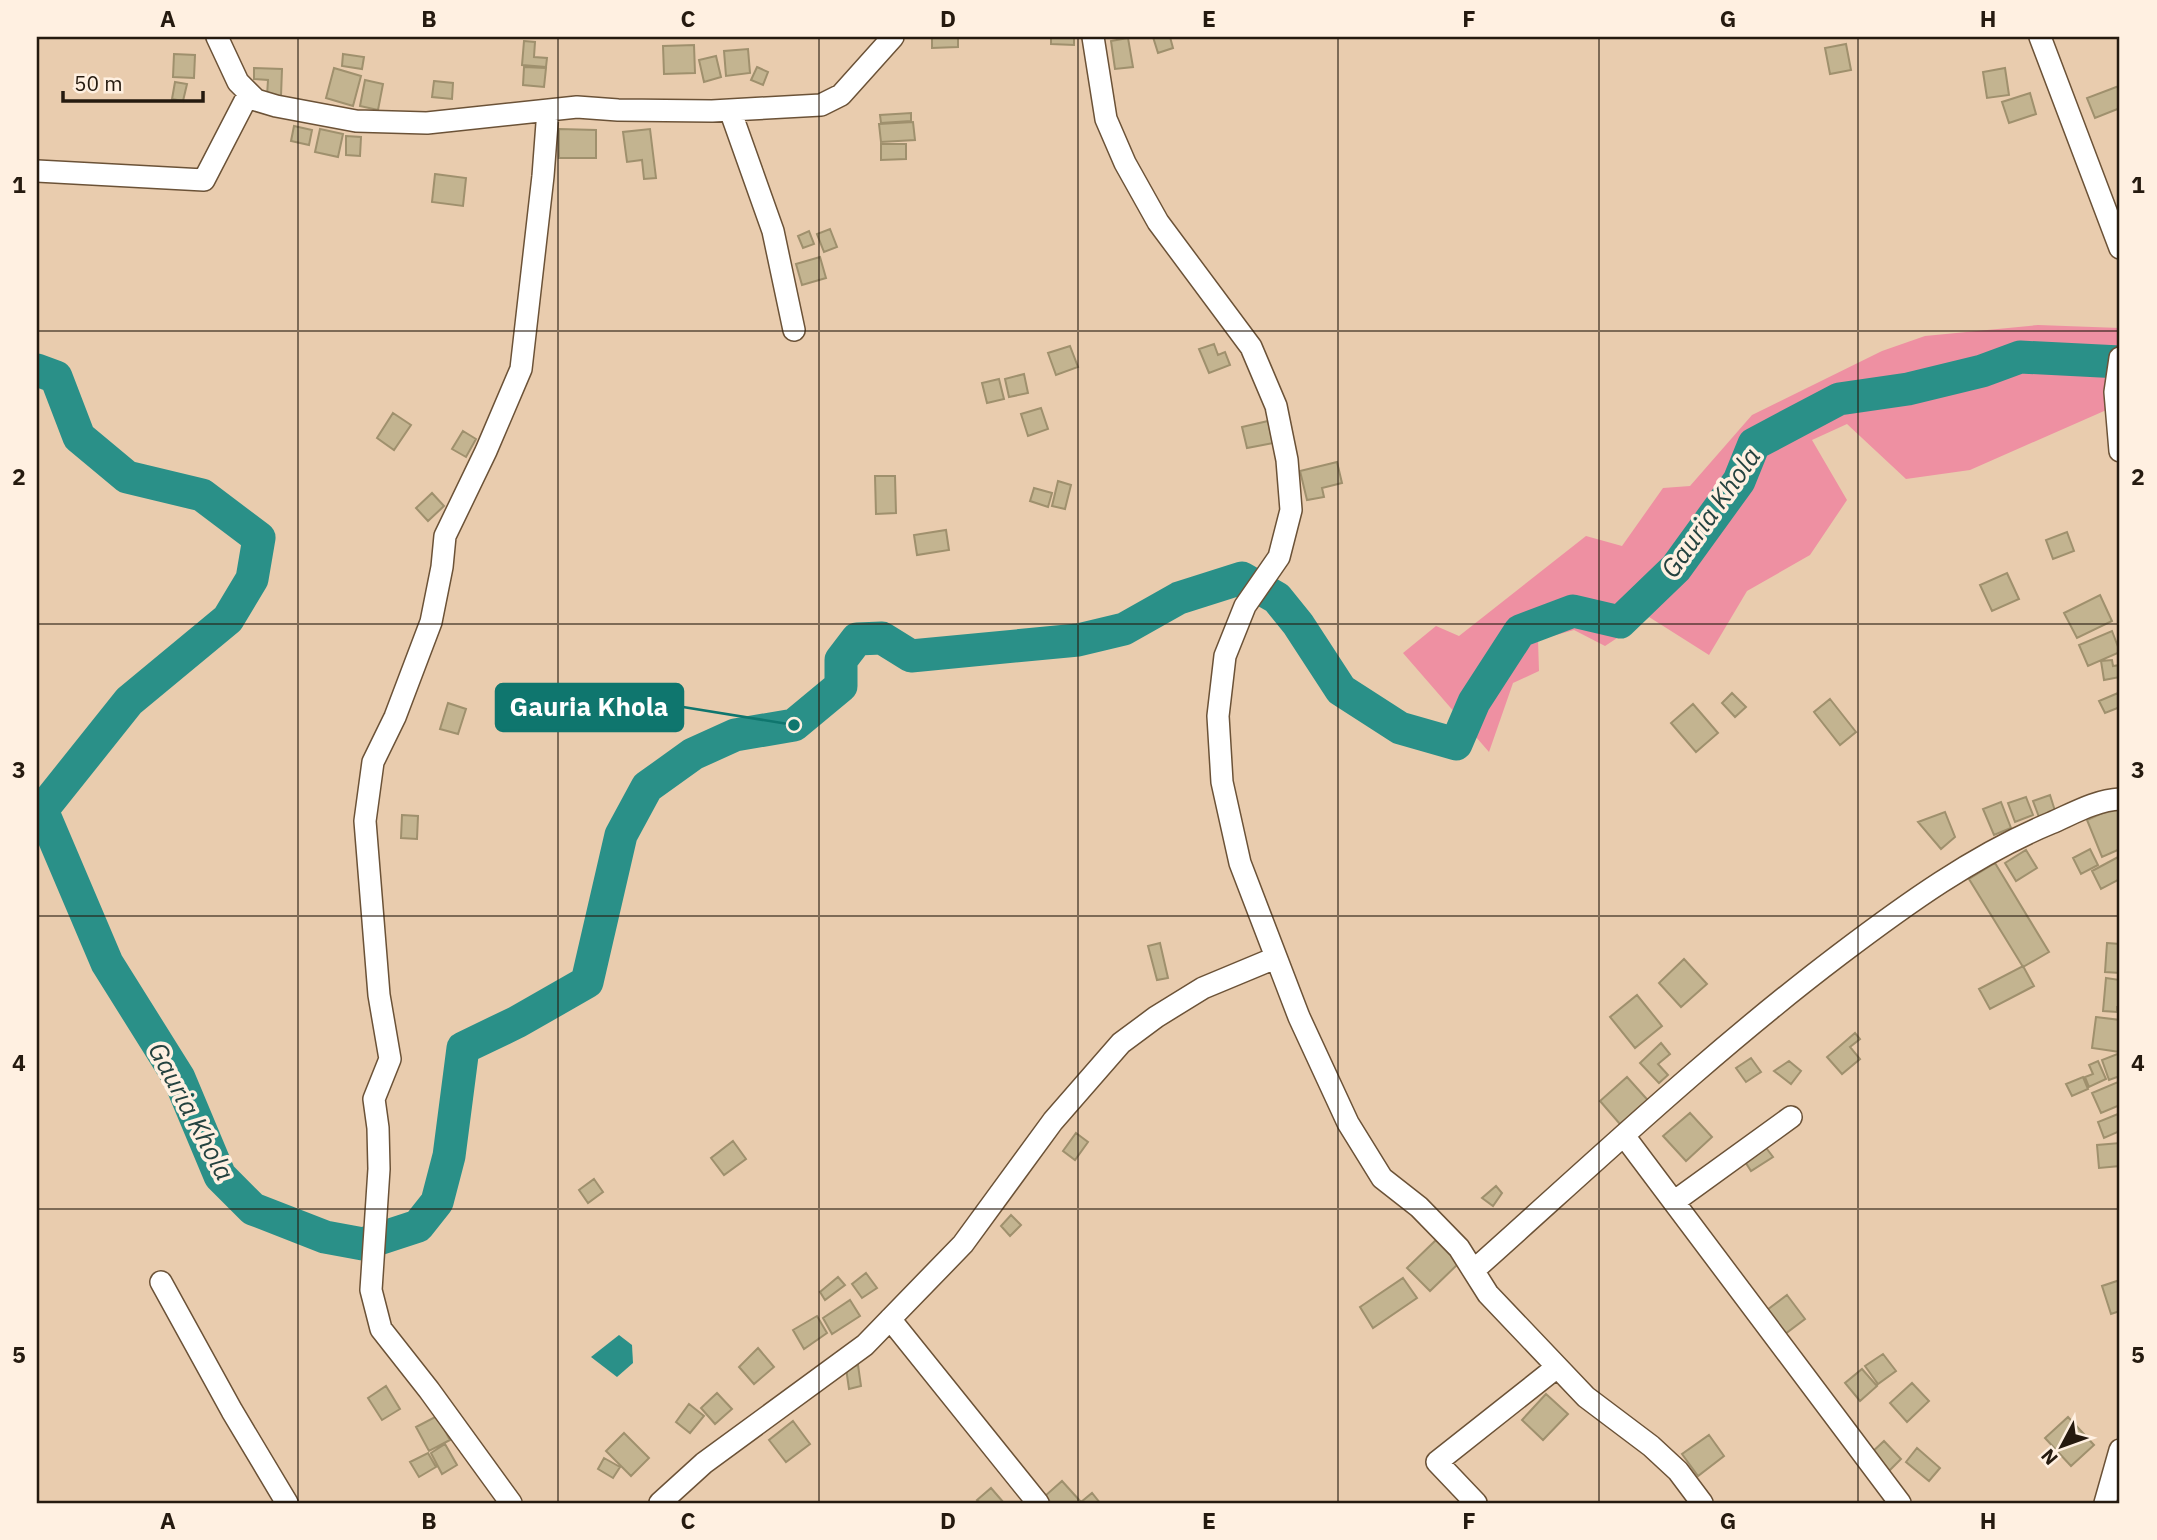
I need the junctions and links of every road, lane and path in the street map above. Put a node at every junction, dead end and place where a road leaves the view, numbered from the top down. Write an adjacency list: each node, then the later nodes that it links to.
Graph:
1 (217, 37): 5 (street)
2 (893, 37): 7 (street)
3 (1093, 37): 14 (street)
4 (2040, 37): 9 (street)
5 (249, 93): 6 (street); 8 (street)
6 (548, 110): 7 (street); 24 (street)
7 (730, 110): 10 (street)
8 (37, 171)
9 (2120, 248)
10 (794, 330)
11 (2120, 358): 12 (street)
12 (2120, 452)
13 (2120, 799): 16 (street)
14 (1275, 958): 18 (street); 20 (street)
15 (1791, 1117): 17 (street)
16 (1625, 1136): 17 (street); 18 (street)
17 (1675, 1201): 29 (street)
18 (1474, 1270): 21 (street)
19 (161, 1282): 23 (street)
20 (890, 1320): 25 (street); 26 (street)
21 (1557, 1367): 27 (street); 28 (street)
22 (2120, 1450): 30 (street)
23 (287, 1503)
24 (511, 1503)
25 (660, 1503)
26 (1038, 1503)
27 (1476, 1503)
28 (1702, 1503)
29 (1900, 1503)
30 (2105, 1503)

